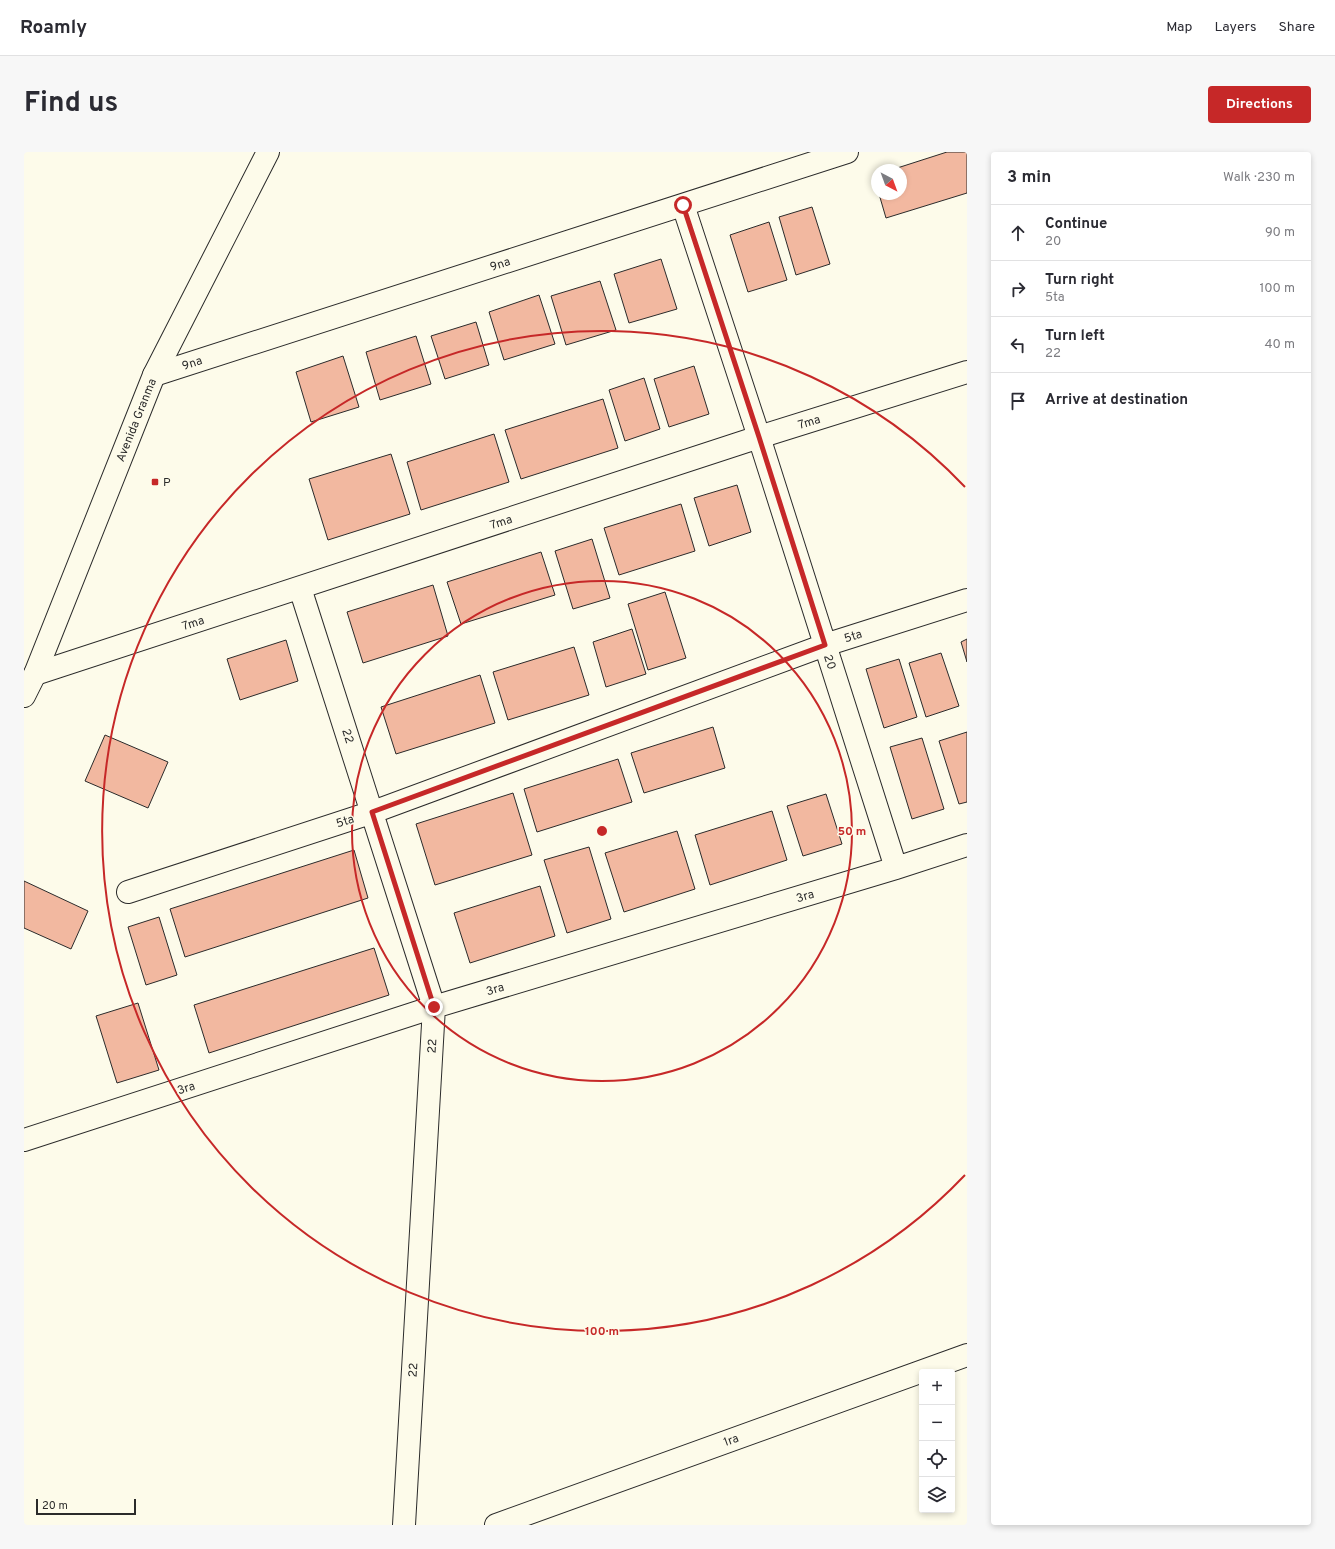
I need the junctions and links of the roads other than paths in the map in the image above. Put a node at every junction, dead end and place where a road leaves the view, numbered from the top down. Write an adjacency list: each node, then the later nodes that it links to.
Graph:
1 (268, 152): 6 (street, Avenida Granma)
2 (847, 152): 3 (street, 9na)
3 (817, 156): 4 (street, 9na)
4 (683, 205): 6 (street, 9na); 7 (street, 20)
5 (967, 372): 7 (street, 7ma)
6 (154, 375): 11 (street, Avenida Granma)
7 (759, 437): 8 (street, 7ma); 10 (street, 20)
8 (300, 588): 11 (street, 7ma); 13 (street, 22)
9 (967, 600): 10 (street, 5ta)
10 (825, 645): 13 (street, 5ta); 15 (street, 20)
11 (35, 674): 12 (street, Avenida Granma)
12 (24, 696)
13 (372, 812): 16 (street, 5ta); 17 (street, 22)
14 (967, 845): 15 (street, 3ra)
15 (896, 868): 17 (street, 3ra)
16 (128, 892)
17 (434, 1007): 18 (street, 3ra); 20 (street, 22)
18 (24, 1140)
19 (967, 1355): 21 (street, 1ra)
20 (404, 1525)
21 (496, 1525)

